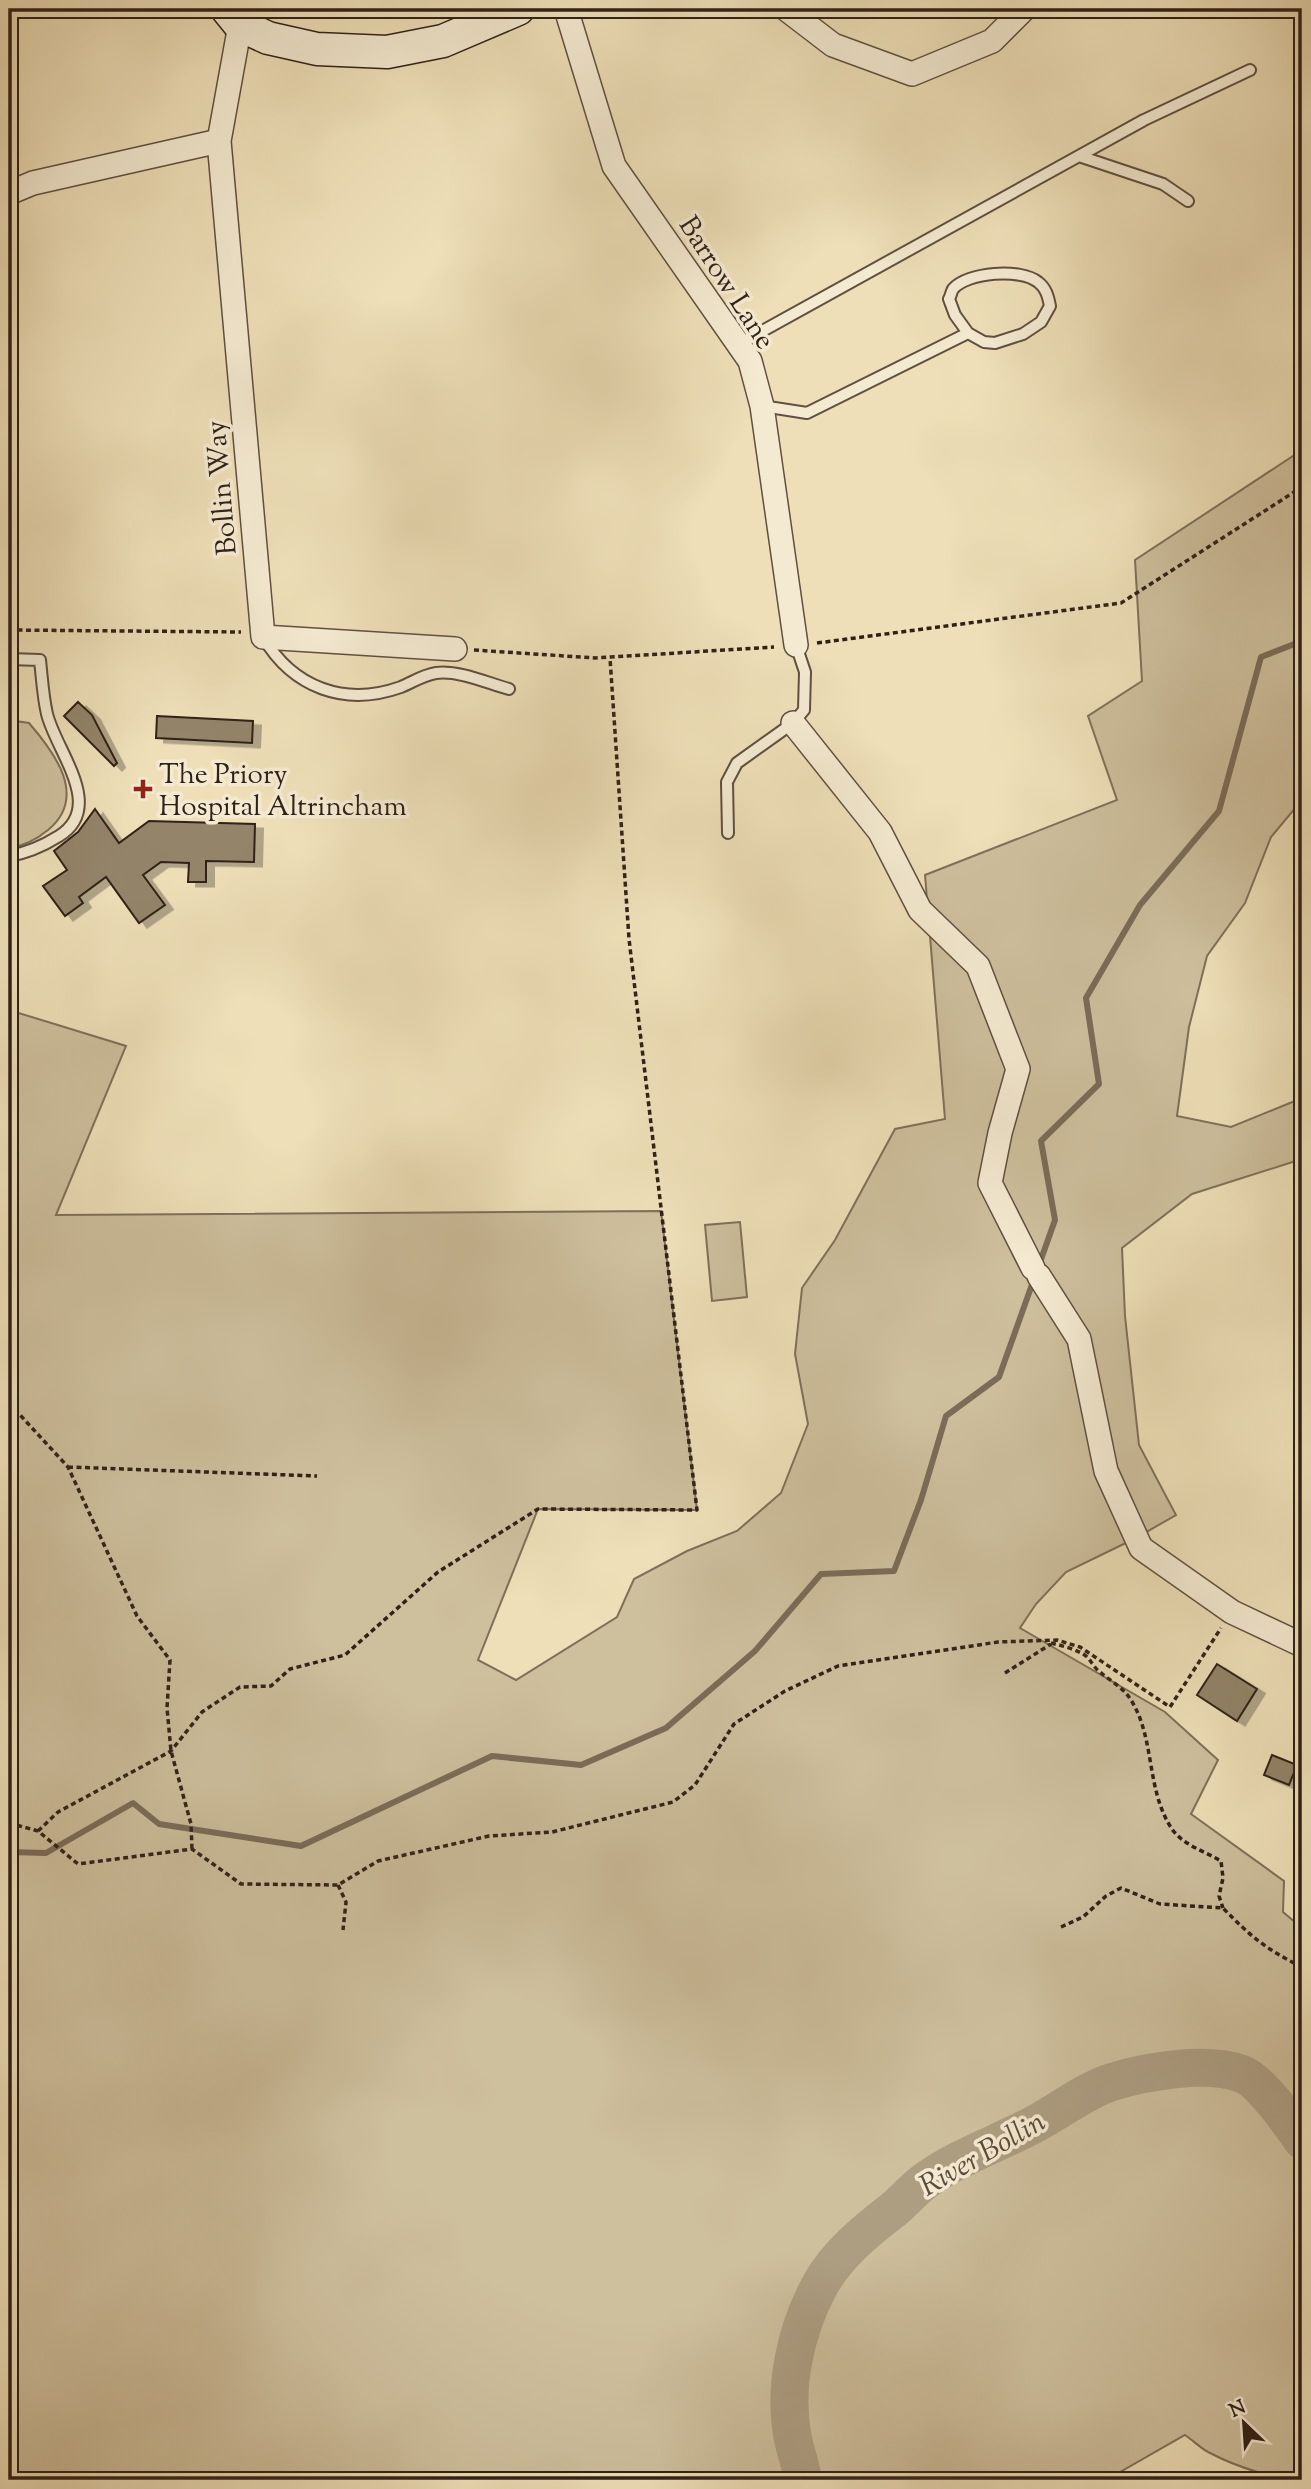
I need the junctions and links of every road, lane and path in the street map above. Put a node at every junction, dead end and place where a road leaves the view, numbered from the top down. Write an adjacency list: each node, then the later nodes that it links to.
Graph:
1 (518, 9): 5 (street)
2 (566, 9): 12 (street, Barrow Lane)
3 (786, 9): 4 (street)
4 (1024, 9)
5 (234, 17): 7 (street, Bollin Way)
6 (1250, 70): 8 (lane)
7 (219, 141): 9 (street); 16 (street, Bollin Way)
8 (1079, 156): 10 (lane); 12 (lane)
9 (9, 193)
10 (1188, 201)
11 (968, 333): 11 (lane); 13 (lane)
12 (739, 344): 13 (street, Barrow Lane)
13 (762, 406): 17 (street, Barrow Lane)
14 (1302, 487): 17 (path)
15 (9, 630): 16 (path)
16 (263, 635): 18 (street); 21 (lane)
17 (796, 645): 19 (path); 22 (lane)
18 (455, 649): 19 (path)
19 (610, 658): 33 (path)
20 (9, 659): 24 (lane)
21 (509, 690)
22 (793, 723): 23 (lane); 28 (street)
23 (728, 833)
24 (9, 856)
25 (9, 1403): 26 (path)
26 (68, 1466): 27 (path); 33 (path)
27 (317, 1476)
28 (1232, 1612): 29 (path); 31 (street)
29 (1057, 1640): 30 (path); 37 (path)
30 (1051, 1643): 32 (path); 38 (path)
31 (1302, 1645)
32 (1005, 1673)
33 (171, 1751): 35 (path); 36 (path)
34 (9, 1823): 35 (path)
35 (38, 1831): 36 (path)
36 (192, 1849): 37 (path)
37 (338, 1885): 40 (path)
38 (1223, 1908): 39 (path); 41 (path)
39 (1061, 1927)
40 (343, 1930)
41 (1302, 1967)

